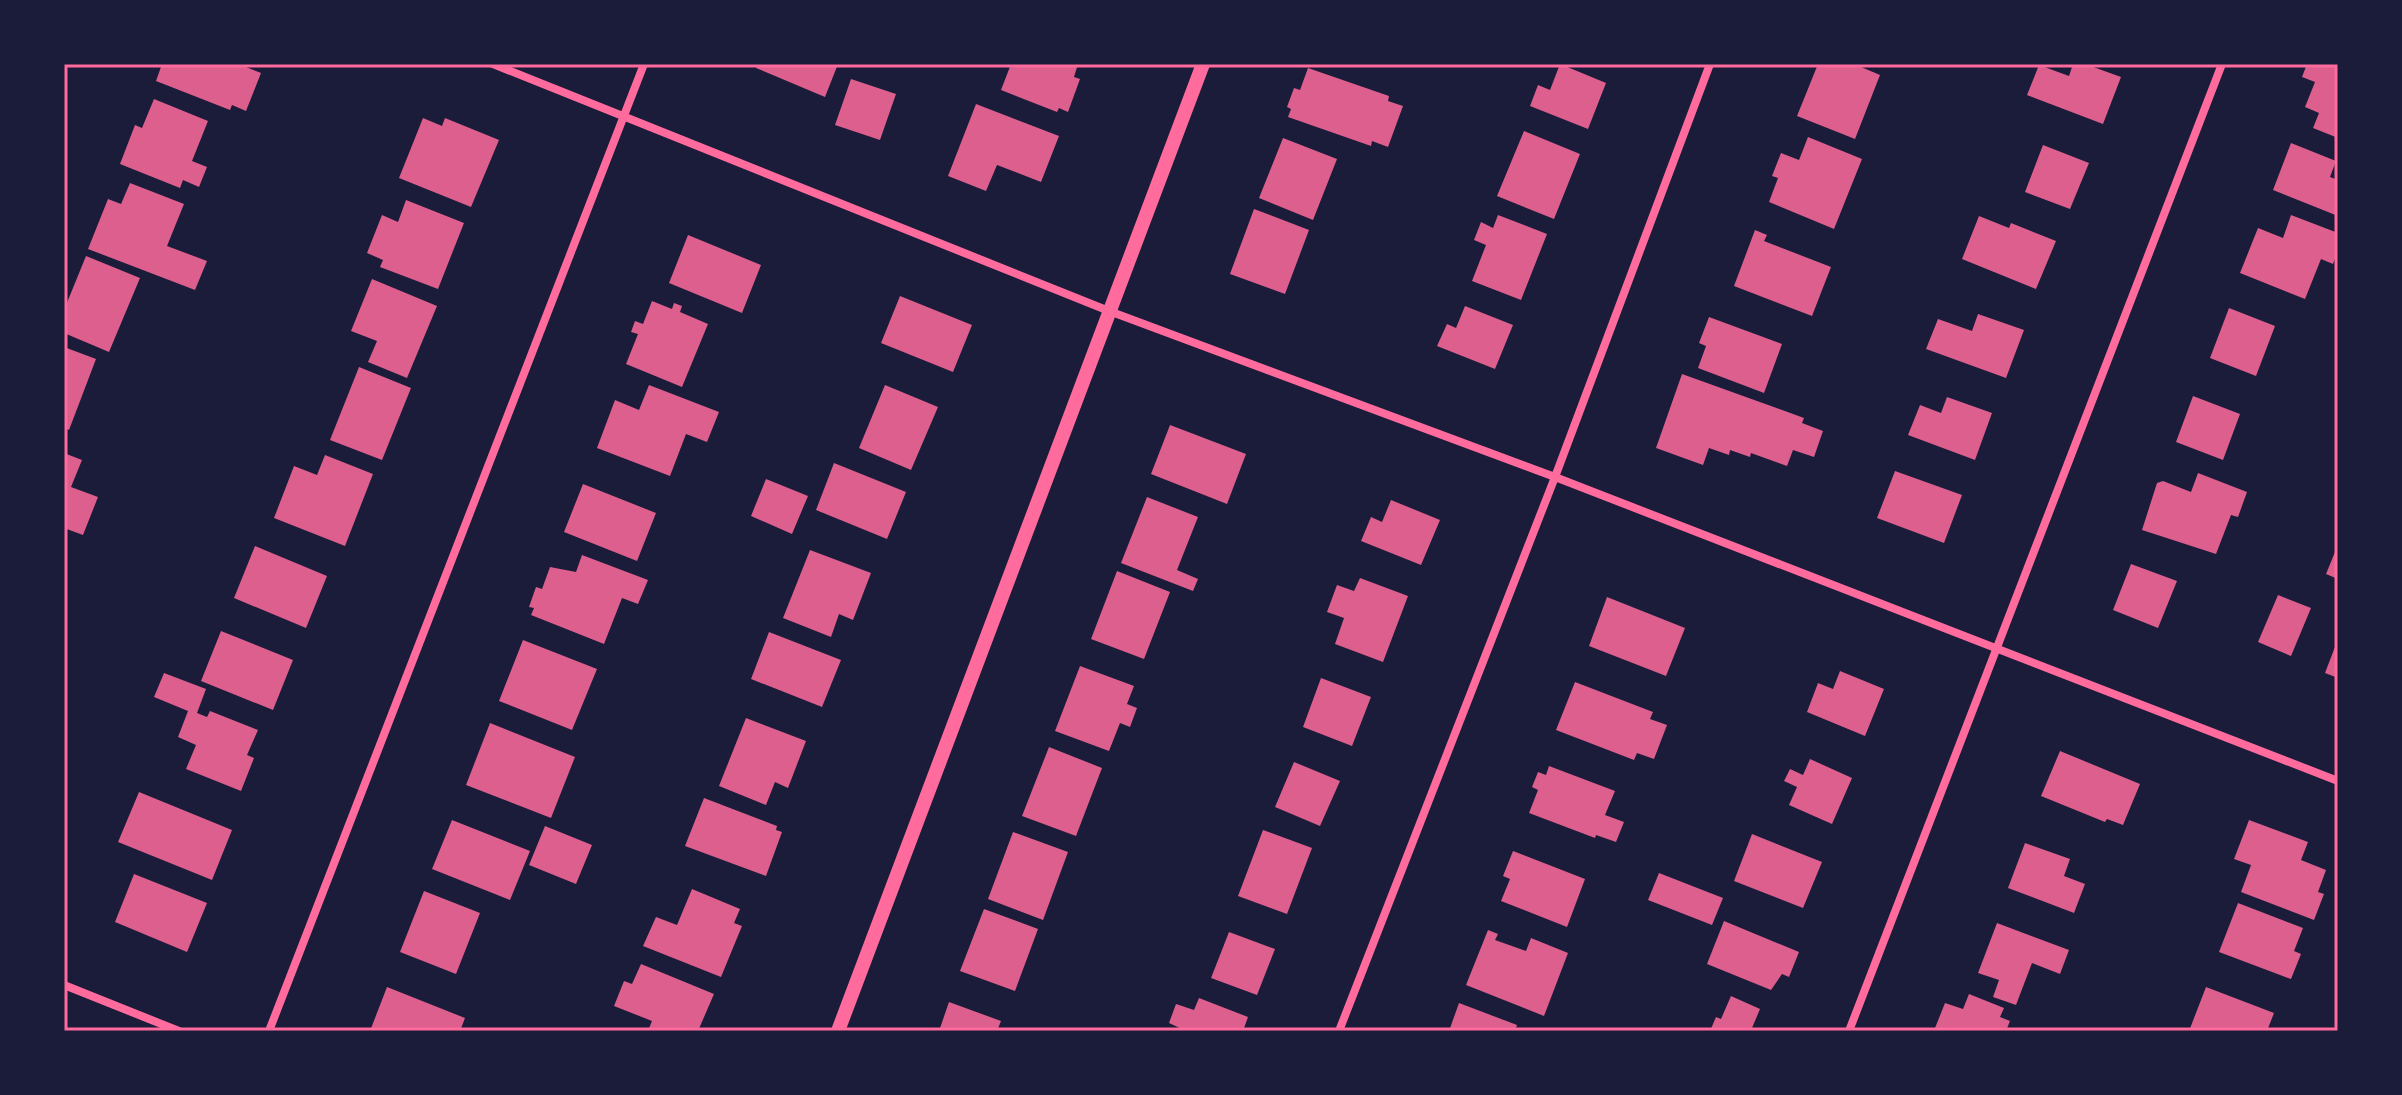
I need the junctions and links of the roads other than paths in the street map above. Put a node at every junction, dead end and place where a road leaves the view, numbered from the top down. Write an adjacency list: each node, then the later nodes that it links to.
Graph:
1 (493, 64): 6 (street)
2 (644, 64): 6 (street)
3 (1203, 64): 7 (street)
4 (1710, 64): 8 (street)
5 (2222, 64): 9 (street)
6 (623, 116): 7 (street); 13 (street)
7 (1109, 311): 8 (street); 14 (street)
8 (1555, 477): 9 (street); 15 (street)
9 (1997, 647): 10 (street); 16 (street)
10 (2338, 781)
11 (64, 985): 12 (street)
12 (179, 1031)
13 (269, 1031)
14 (838, 1031)
15 (1339, 1031)
16 (1849, 1031)

